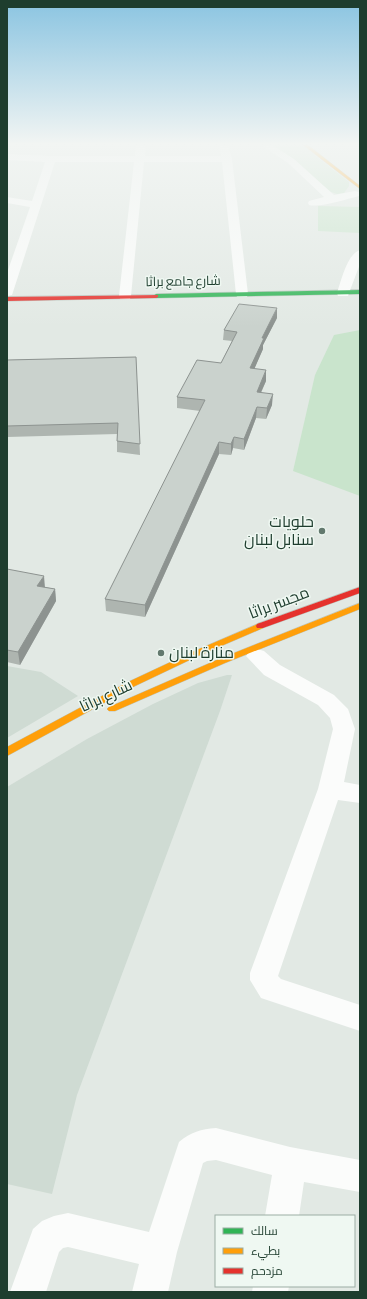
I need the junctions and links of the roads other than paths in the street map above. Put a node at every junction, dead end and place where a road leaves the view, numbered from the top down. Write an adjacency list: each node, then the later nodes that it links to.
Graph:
1 (35, 205): 5 (street)
2 (135, 206): 9 (street)
3 (232, 206): 8 (street)
4 (360, 254): 7 (street)
5 (7, 292)
6 (360, 292): 7 (main road, شارع جامع براثا)
7 (343, 293): 8 (main road, شارع جامع براثا)
8 (242, 294): 9 (main road, شارع جامع براثا)
9 (125, 296): 10 (main road, شارع جامع براثا)
10 (7, 299)
11 (360, 590): 15 (main road, مجسر براثا)
12 (360, 606): 17 (main road, مجسر براثا)
13 (256, 618): 18 (main road)
14 (332, 627): 16 (main road)
15 (210, 646): 18 (main road, شارع براثا)
16 (257, 656): 19 (main road); 22 (street)
17 (222, 661): 19 (main road, شارع براثا)
18 (162, 668): 21 (main road, شارع براثا)
19 (176, 681): 20 (main road, شارع براثا)
20 (104, 712)
21 (7, 752)
22 (330, 788): 23 (street); 24 (street)
23 (360, 794)
24 (360, 1018)
25 (290, 1163): 26 (street); 27 (street); 28 (street)
26 (360, 1176)
27 (282, 1215)
28 (160, 1252): 29 (street); 30 (street)
29 (28, 1292)
30 (150, 1292)

